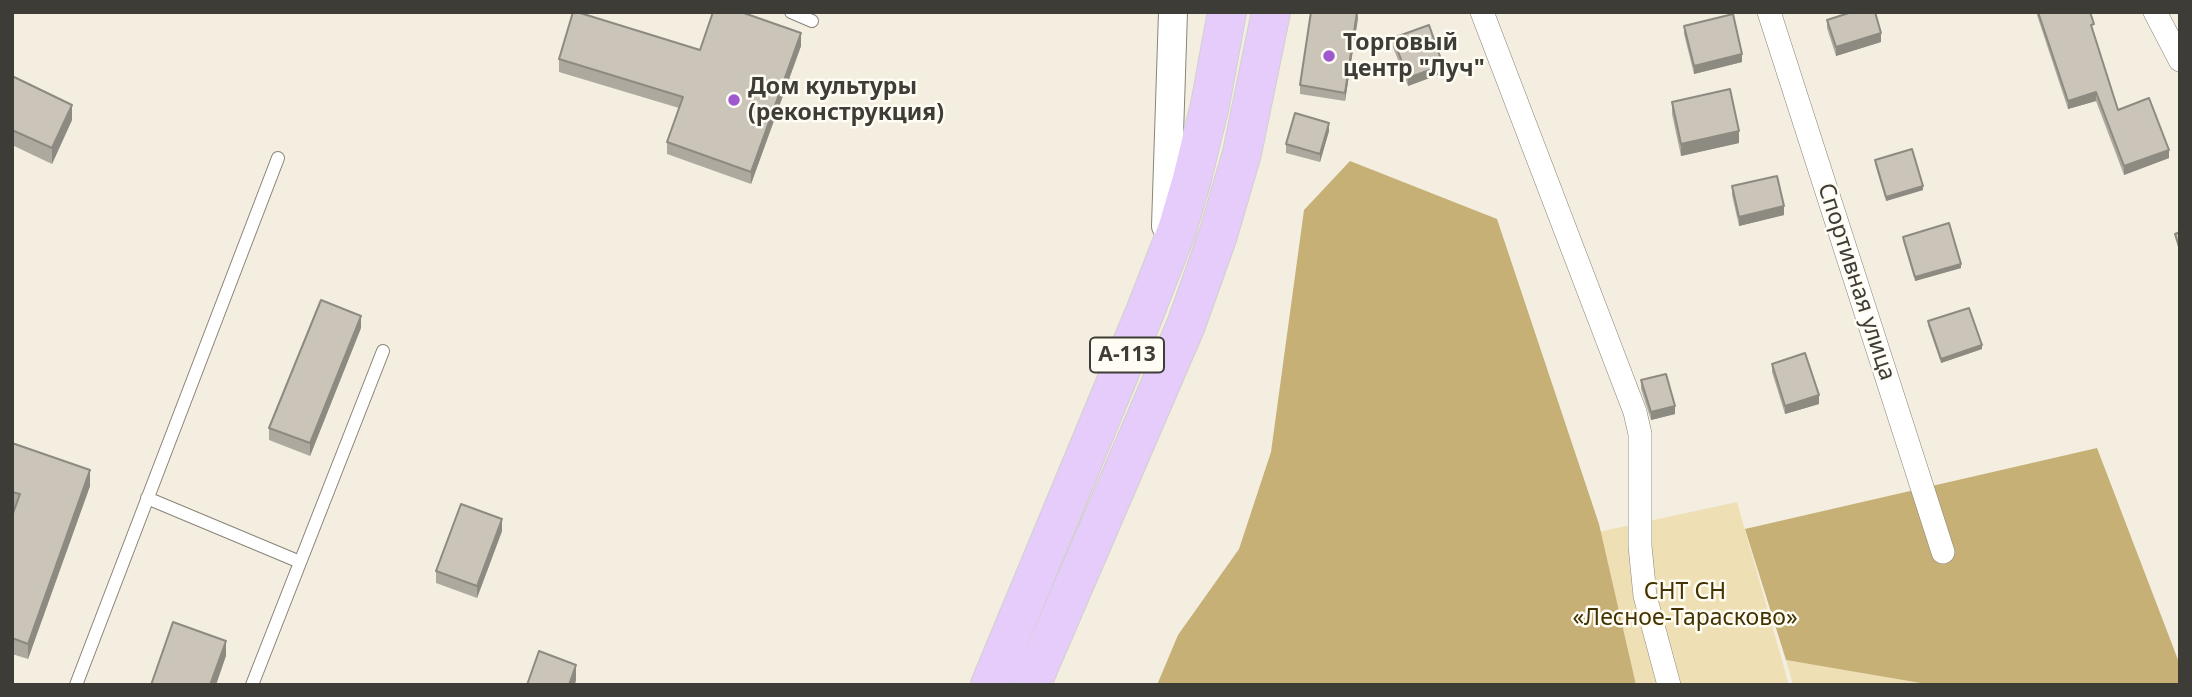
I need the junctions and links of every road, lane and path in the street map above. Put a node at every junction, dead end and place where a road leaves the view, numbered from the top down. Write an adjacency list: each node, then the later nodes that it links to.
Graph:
1 (791, 12): 8 (lane)
2 (1173, 12): 11 (street)
3 (1227, 12): 11 (highway, А-113)
4 (1271, 12): 19 (highway, А-113)
5 (1482, 12): 20 (street)
6 (1769, 12): 14 (street, Спортивная улица)
7 (2155, 12): 9 (street)
8 (812, 21)
9 (2180, 60)
10 (278, 158): 13 (lane)
11 (1160, 273): 18 (highway, А-113)
12 (383, 351): 15 (lane)
13 (147, 498): 15 (lane); 16 (lane)
14 (1943, 552)
15 (300, 562): 17 (lane)
16 (76, 685)
17 (252, 685)
18 (990, 685)
19 (1031, 685)
20 (1669, 685)

